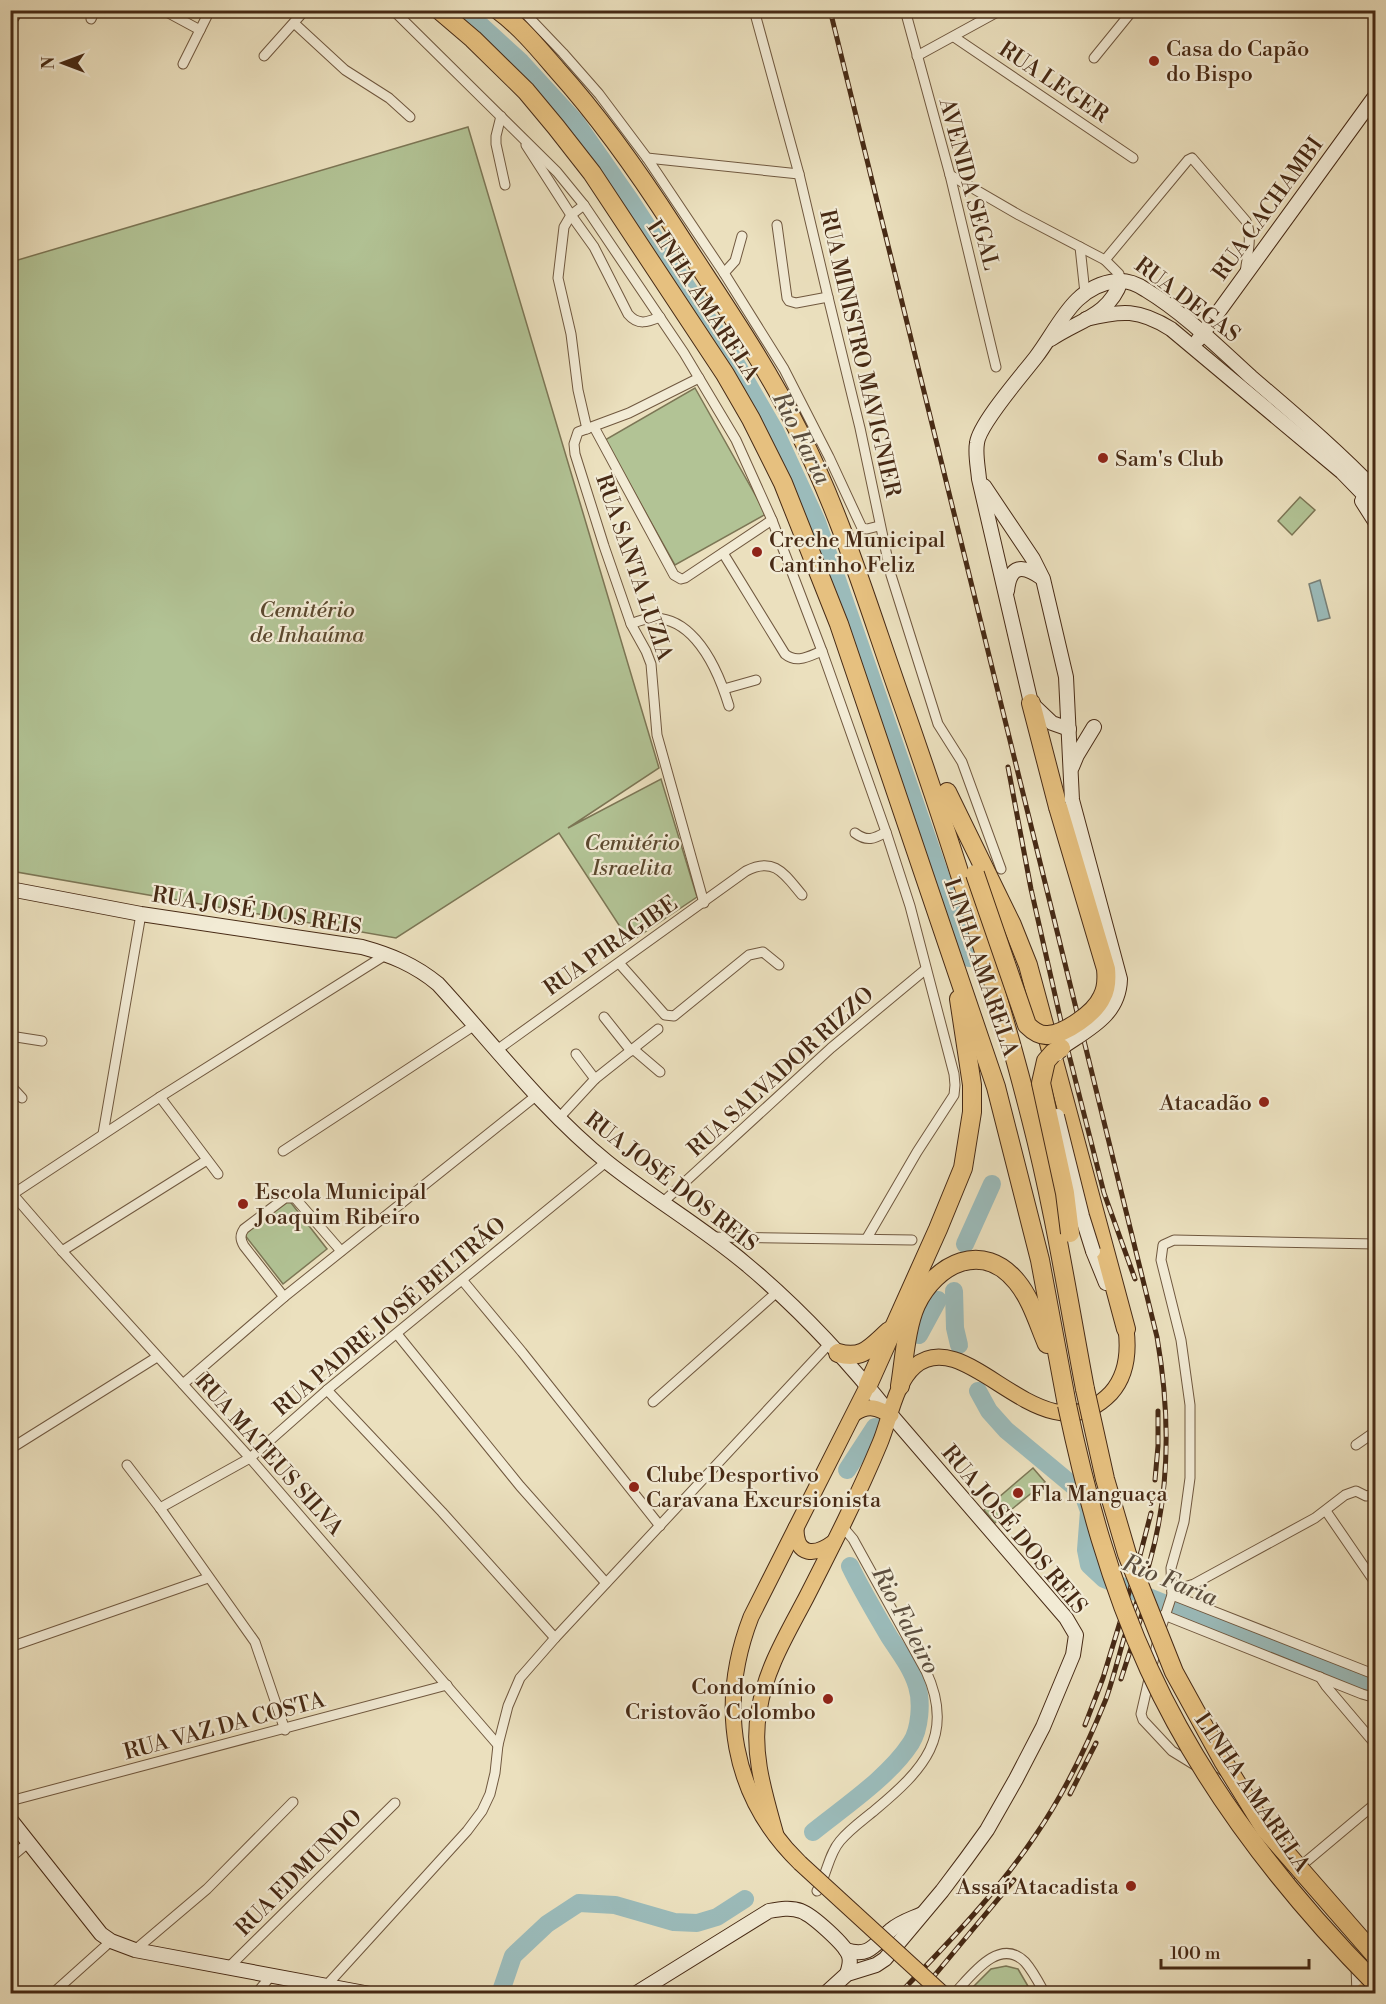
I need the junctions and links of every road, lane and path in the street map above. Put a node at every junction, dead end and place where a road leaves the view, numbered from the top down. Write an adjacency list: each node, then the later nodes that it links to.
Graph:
1 (13, 10): 12 (highway)
2 (163, 10): 14 (street)
3 (210, 10): 14 (street)
4 (304, 10): 13 (street)
5 (393, 10): 21 (street)
6 (439, 10): 77 (highway, LINHA AMARELA)
7 (754, 10): 26 (street, RUA MINISTRO MAVIGNIER)
8 (904, 10): 17 (street, AVENIDA SEGAL)
9 (1000, 10): 15 (street)
10 (1133, 10): 18 (street)
11 (509, 13): 24 (street); 58 (highway, LINHA AMARELA)
12 (10, 16)
13 (294, 23): 16 (street); 22 (street)
14 (200, 30): 19 (street)
15 (954, 37): 17 (street); 25 (street, RUA LEGER)
16 (264, 56)
17 (917, 56): 27 (street, AVENIDA SEGAL)
18 (1094, 58)
19 (183, 64)
20 (1376, 95): 36 (street, RUA CACHAMBI)
21 (501, 116): 23 (street); 28 (street)
22 (410, 117)
23 (519, 133): 29 (street); 30 (street)
24 (647, 158): 26 (street); 35 (street)
25 (1133, 158)
26 (798, 174): 39 (street, RUA MINISTRO MAVIGNIER)
27 (950, 175): 33 (street, RUA DEGAS); 45 (street, AVENIDA SEGAL)
28 (505, 185)
29 (584, 205): 30 (street); 40 (street)
30 (571, 215): 40 (street); 47 (street)
31 (777, 225): 39 (street)
32 (742, 236): 35 (street)
33 (1080, 247): 34 (street, RUA DEGAS); 38 (street)
34 (1105, 260): 36 (street); 37 (street, RUA DEGAS)
35 (724, 273): 54 (street)
36 (1245, 273): 42 (street, RUA CACHAMBI)
37 (1121, 281): 38 (street); 41 (street); 42 (street, RUA DEGAS)
38 (1085, 292): 43 (street)
39 (828, 297): 54 (street, RUA MINISTRO MAVIGNIER)
40 (660, 317): 46 (street)
41 (1086, 319): 43 (street); 44 (street, RUA DEGAS)
42 (1202, 333): 44 (street, RUA CACHAMBI); 50 (street, RUA DEGAS)
43 (1049, 340): 49 (street)
44 (1194, 347): 48 (street, RUA DEGAS)
45 (996, 367)
46 (699, 378): 47 (street); 52 (street)
47 (591, 428): 55 (street); 59 (street, RUA SANTA LUZIA)
48 (1342, 472): 51 (street, RUA DEGAS); 53 (street)
49 (979, 479): 56 (street); 57 (street)
50 (1376, 491)
51 (1376, 507)
52 (772, 520): 55 (street); 60 (street)
53 (1376, 523)
54 (879, 526): 72 (street, RUA MINISTRO MAVIGNIER)
55 (723, 553): 60 (street)
56 (1043, 579): 57 (street); 66 (street)
57 (1007, 598): 63 (street)
58 (872, 614): 68 (highway); 116 (highway, LINHA AMARELA)
59 (631, 624): 62 (street); 75 (street, RUA SANTA LUZIA)
60 (822, 651): 70 (street)
61 (756, 680): 62 (street)
62 (724, 689): 64 (street)
63 (1031, 703): 66 (street); 69 (highway)
64 (729, 706)
65 (1094, 727): 67 (street)
66 (1068, 729): 67 (street)
67 (1070, 772): 69 (street)
68 (947, 792): 69 (highway, bridge); 115 (highway)
69 (1065, 803): 87 (street, bridge)
70 (886, 832): 71 (street); 81 (street)
71 (855, 833)
72 (1001, 869)
73 (10, 889): 76 (street, RUA JOSÉ DOS REIS)
74 (802, 895): 75 (street, RUA PIRAGIBE)
75 (704, 903): 79 (street, RUA PIRAGIBE)
76 (141, 914): 78 (street, RUA JOSÉ DOS REIS); 98 (street)
77 (950, 947): 114 (highway); 120 (highway, LINHA AMARELA)
78 (387, 954): 83 (street, RUA JOSÉ DOS REIS); 95 (street)
79 (619, 963): 80 (street); 88 (street, RUA PIRAGIBE)
80 (779, 965)
81 (926, 969): 104 (street, RUA SALVADOR RIZZO); 106 (street)
82 (604, 1017): 89 (street)
83 (475, 1025): 88 (street, RUA JOSÉ DOS REIS); 99 (street)
84 (658, 1029): 89 (street)
85 (10, 1036): 86 (street)
86 (42, 1041)
87 (1061, 1048): 115 (street, bridge); 116 (highway, bridge)
88 (497, 1050): 94 (street, RUA JOSÉ DOS REIS)
89 (632, 1050): 91 (street); 92 (street)
90 (576, 1054): 92 (street)
91 (660, 1072)
92 (595, 1080): 97 (street)
93 (10, 1085): 96 (street)
94 (537, 1095): 97 (street, RUA JOSÉ DOS REIS); 110 (street)
95 (160, 1097): 98 (street); 100 (street)
96 (22, 1098)
97 (559, 1118): 101 (street, RUA JOSÉ DOS REIS)
98 (103, 1134): 103 (street)
99 (283, 1151)
100 (207, 1160): 102 (street); 109 (street)
101 (606, 1161): 104 (street, RUA JOSÉ DOS REIS); 111 (street, RUA PADRE JOSÉ BELTRÃO)
102 (218, 1174)
103 (12, 1192): 109 (street, RUA MATEUS SILVA)
104 (662, 1203): 105 (street, RUA JOSÉ DOS REIS)
105 (711, 1237): 106 (street); 112 (street, RUA JOSÉ DOS REIS)
106 (867, 1238): 107 (street)
107 (912, 1240)
108 (1376, 1244): 143 (street)
109 (62, 1251): 119 (street, RUA MATEUS SILVA)
110 (341, 1251): 113 (street); 113 (street)
111 (463, 1281): 117 (street, RUA PADRE JOSÉ BELTRÃO); 136 (street)
112 (777, 1292): 118 (street, RUA JOSÉ DOS REIS); 125 (street)
113 (284, 1298): 121 (street)
114 (895, 1326): 118 (highway); 122 (highway)
115 (1126, 1329): 123 (main road)
116 (1074, 1330): 168 (highway, LINHA AMARELA, bridge)
117 (397, 1334): 124 (street, RUA PADRE JOSÉ BELTRÃO); 141 (street)
118 (833, 1348): 122 (street, RUA JOSÉ DOS REIS); 136 (street)
119 (157, 1357): 121 (street, RUA MATEUS SILVA); 130 (street)
120 (1059, 1366): 123 (highway); 172 (highway, LINHA AMARELA, bridge)
121 (183, 1384): 131 (street, RUA MATEUS SILVA)
122 (868, 1385): 126 (main road); 127 (street, RUA JOSÉ DOS REIS)
123 (900, 1386): 127 (main road)
124 (327, 1390): 131 (street, RUA PADRE JOSÉ BELTRÃO); 144 (street)
125 (653, 1402)
126 (855, 1413): 127 (main road); 138 (main road)
127 (891, 1415): 137 (main road); 163 (street, RUA JOSÉ DOS REIS)
128 (1376, 1431): 129 (street)
129 (1356, 1445)
130 (10, 1449)
131 (250, 1458): 134 (street, RUA PADRE JOSÉ BELTRÃO); 148 (street, RUA MATEUS SILVA)
132 (127, 1465): 134 (street)
133 (1371, 1495): 135 (street)
134 (160, 1508): 140 (street)
135 (1326, 1511): 142 (street); 143 (street)
136 (660, 1526): 141 (street)
137 (842, 1526): 139 (main road); 162 (street)
138 (796, 1528): 139 (main road); 158 (main road)
139 (834, 1542): 158 (main road)
140 (208, 1578): 145 (street); 150 (street)
141 (606, 1583): 144 (street)
142 (1376, 1584)
143 (1169, 1602): 146 (street); 147 (street); 161 (street)
144 (555, 1638): 151 (street)
145 (10, 1647)
146 (1376, 1675)
147 (1320, 1677): 149 (street); 152 (street)
148 (447, 1685): 150 (street, RUA VAZ DA COSTA); 151 (street, RUA MATEUS SILVA)
149 (1376, 1698)
150 (285, 1730): 153 (street, RUA VAZ DA COSTA)
151 (498, 1745): 173 (street)
152 (1376, 1745)
153 (10, 1801)
154 (293, 1802): 165 (street)
155 (395, 1803): 169 (street, RUA EDMUNDO)
156 (1376, 1803): 161 (street)
157 (10, 1819): 159 (street)
158 (776, 1835): 179 (main road, bridge)
159 (29, 1842): 160 (street); 164 (street)
160 (10, 1858)
161 (1289, 1876): 167 (street)
162 (818, 1891)
163 (924, 1913): 166 (street); 170 (street)
164 (111, 1941): 165 (street); 174 (street)
165 (135, 1950): 169 (street)
166 (846, 1950): 170 (street); 177 (street)
167 (1354, 1953): 172 (street); 172 (street)
168 (1376, 1955)
169 (228, 1968): 171 (street)
170 (847, 1974): 178 (street)
171 (270, 1977): 173 (street); 175 (street)
172 (1370, 1985)
173 (326, 1986): 176 (street)
174 (52, 1994)
175 (256, 1994)
176 (370, 1994)
177 (635, 1994)
178 (825, 1994)
179 (943, 1994)
180 (954, 1994): 181 (street)
181 (1045, 1994)

